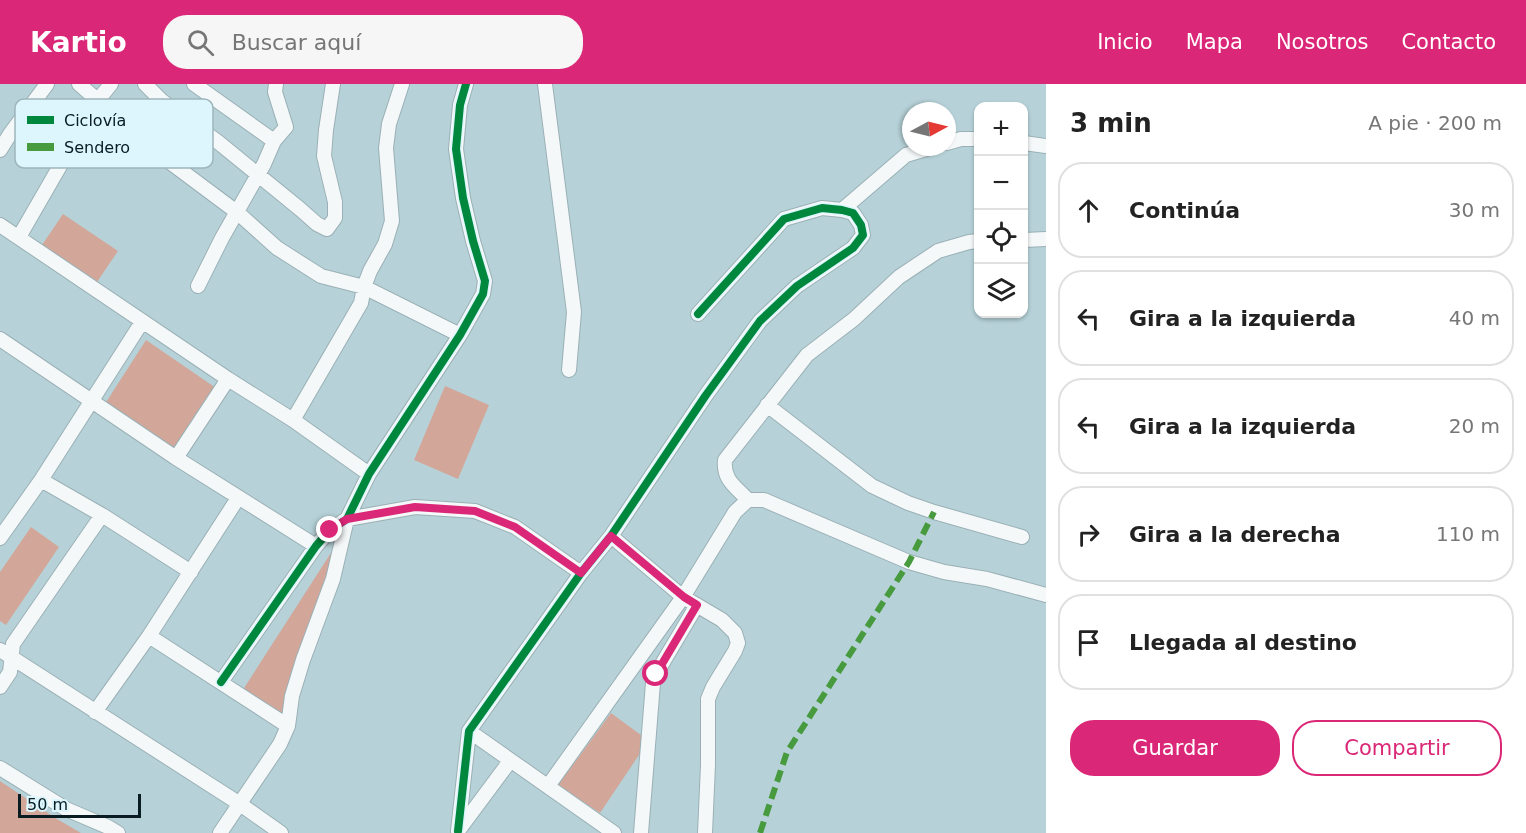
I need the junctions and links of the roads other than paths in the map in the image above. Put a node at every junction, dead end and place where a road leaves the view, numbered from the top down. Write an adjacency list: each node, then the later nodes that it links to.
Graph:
1 (47, 84): 11 (street)
2 (79, 84): 12 (street)
3 (111, 84): 13 (street)
4 (145, 84): 14 (street)
5 (194, 84): 19 (street)
6 (276, 84): 19 (street)
7 (333, 84): 26 (street)
8 (402, 84): 35 (street)
9 (466, 84): 38 (street)
10 (545, 84): 40 (street)
11 (36, 99)
12 (98, 99)
13 (100, 99)
14 (160, 99)
15 (15, 127): 22 (street)
16 (213, 138): 26 (street)
17 (974, 139): 18 (street)
18 (956, 140)
19 (274, 141): 26 (street)
20 (1028, 144): 21 (street)
21 (1046, 146)
22 (0, 150)
23 (905, 156): 27 (street)
24 (59, 168): 30 (street)
25 (178, 168): 28 (street)
26 (258, 173): 28 (street)
27 (842, 210): 36 (street); 52 (street)
28 (237, 213): 34 (street); 35 (street)
29 (0, 225): 30 (street)
30 (19, 237): 37 (street)
31 (1046, 239): 32 (street)
32 (1028, 240)
33 (974, 241): 43 (street)
34 (198, 286)
35 (364, 286): 38 (street); 44 (street)
36 (698, 314)
37 (142, 322): 41 (street); 42 (street)
38 (460, 335): 46 (street)
39 (2, 345): 42 (street)
40 (569, 370)
41 (228, 380): 44 (street); 45 (street)
42 (92, 401): 45 (street); 47 (street)
43 (767, 405): 49 (street); 53 (street)
44 (293, 420): 46 (street)
45 (176, 458): 48 (street)
46 (369, 474): 51 (street)
47 (41, 480): 50 (street); 54 (street)
48 (238, 498): 55 (street); 56 (street)
49 (748, 500): 58 (street); 59 (street)
50 (102, 515): 56 (street); 62 (street)
51 (347, 519): 55 (street); 57 (street); 66 (street)
52 (611, 536): 57 (street); 59 (street)
53 (1022, 537)
54 (0, 538)
55 (316, 546): 63 (street)
56 (191, 572): 61 (street)
57 (581, 573): 67 (street)
58 (1046, 595)
59 (684, 597): 60 (street); 70 (street)
60 (697, 605): 77 (street); 78 (street)
61 (149, 636): 63 (street); 65 (street)
62 (6, 654): 64 (street); 65 (street)
63 (221, 682): 66 (street)
64 (0, 687)
65 (95, 712): 71 (street)
66 (288, 726): 71 (street)
67 (469, 731): 68 (street); 73 (street)
68 (510, 761): 70 (street); 73 (street)
69 (0, 768): 72 (street)
70 (548, 786): 76 (street)
71 (240, 804): 74 (street); 75 (street)
72 (110, 831)
73 (458, 832)
74 (220, 833)
75 (282, 833)
76 (614, 833)
77 (641, 833)
78 (705, 833)

